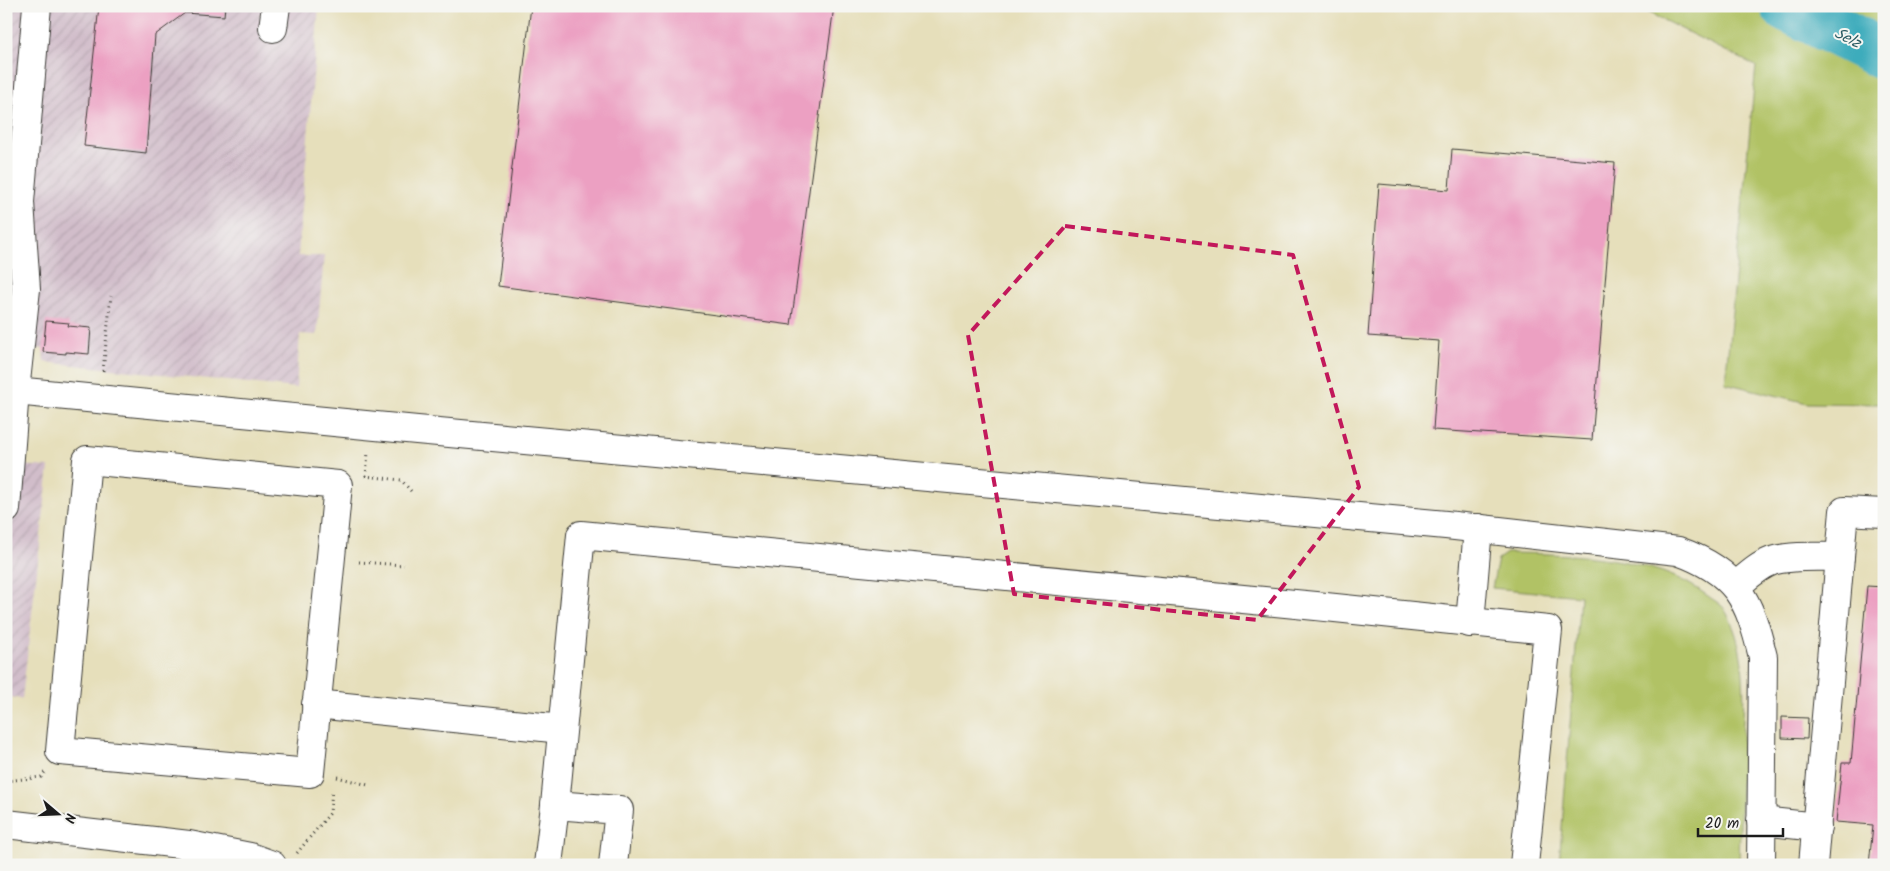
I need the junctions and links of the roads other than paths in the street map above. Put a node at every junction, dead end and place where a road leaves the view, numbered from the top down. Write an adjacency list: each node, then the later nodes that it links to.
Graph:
1 (37, 6): 2 (street)
2 (11, 390): 3 (street); 5 (street)
3 (7, 500)
4 (1884, 513): 6 (street)
5 (1478, 528): 7 (street); 8 (street)
6 (1840, 557): 7 (street); 14 (street)
7 (1736, 586): 12 (street)
8 (1470, 623): 10 (street); 18 (street)
9 (316, 704): 9 (street); 10 (street)
10 (562, 729): 11 (street)
11 (555, 805): 16 (street); 17 (street)
12 (1761, 821): 14 (street); 19 (street)
13 (6, 824): 15 (street)
14 (1816, 827): 20 (street)
15 (272, 865)
16 (548, 865)
17 (613, 865)
18 (1524, 865)
19 (1761, 865)
20 (1813, 865)

